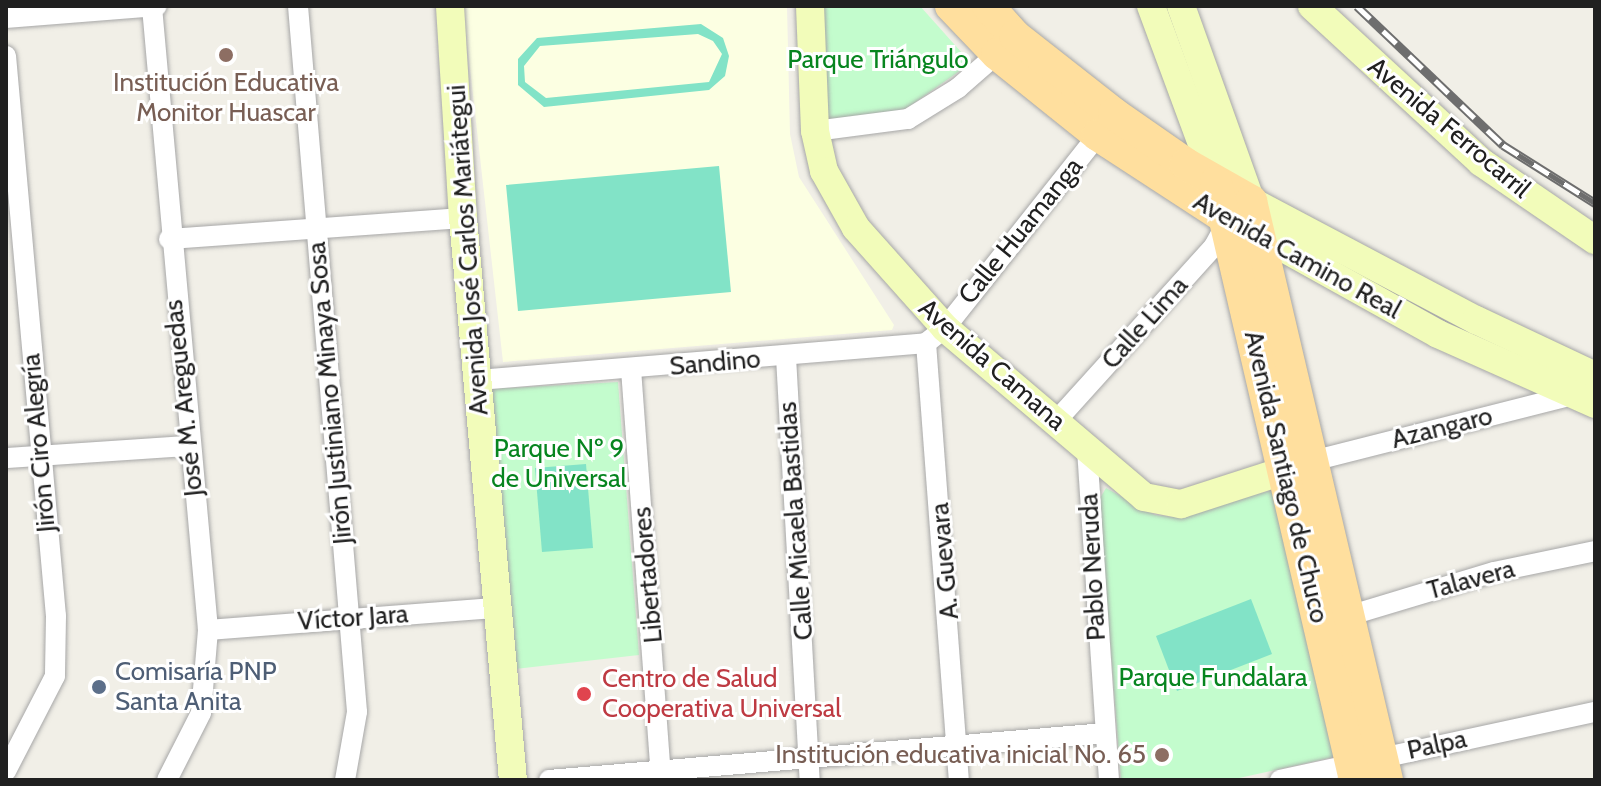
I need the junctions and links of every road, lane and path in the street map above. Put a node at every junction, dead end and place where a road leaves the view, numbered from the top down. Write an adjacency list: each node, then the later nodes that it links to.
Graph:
1 (154, 6): 10 (street); 20 (street, José M. Areguedas)
2 (298, 6): 18 (street, Jirón Justiniano Minaya Sosa)
3 (450, 6): 17 (street, Avenida José Carlos Mariátegui)
4 (810, 6): 13 (street, Avenida Camana)
5 (951, 6): 11 (main road, Avenida Camino Real)
6 (988, 6): 15 (main road, Avenida Camino Real)
7 (1151, 6): 15 (street)
8 (1181, 6): 16 (street)
9 (1312, 6): 21 (street, Avenida Ferrocarril)
10 (6, 18)
11 (997, 54): 13 (street); 14 (main road, Avenida Camino Real)
12 (6, 56): 31 (street, Jirón Ciro Alegría)
13 (815, 131): 22 (street, Avenida Camana)
14 (1098, 135): 16 (main road, Avenida Camino Real); 22 (street, Calle Huamanga)
15 (1216, 182): 16 (main road, Avenida Santiago de Chuco)
16 (1239, 211): 19 (main road, Avenida Camino Real); 25 (street, Avenida Camino Real); 28 (street, Calle Lima); 33 (main road, Avenida Santiago de Chuco)
17 (463, 218): 18 (street); 26 (street, Avenida José Carlos Mariátegui)
18 (315, 230): 20 (street); 37 (street, Jirón Justiniano Minaya Sosa)
19 (1262, 236): 27 (street, Avenida Camino Real); 33 (main road, Avenida Santiago de Chuco)
20 (169, 239): 29 (street, José M. Areguedas)
21 (1595, 240)
22 (935, 335): 23 (street, Sandino); 28 (street, Avenida Camana); 41 (street, A. Guevara)
23 (786, 357): 24 (street, Sandino); 42 (street, Calle Micaela Bastidas)
24 (631, 369): 26 (street, Sandino); 45 (street, Libertadores)
25 (1595, 376)
26 (478, 380): 35 (street, Avenida José Carlos Mariátegui)
27 (1584, 400): 33 (street, Azangaro)
28 (1057, 420): 30 (street, Avenida Camana)
29 (188, 446): 31 (street); 38 (street, José M. Areguedas)
30 (1087, 449): 33 (street, Avenida Camana); 40 (street, Pablo Neruda)
31 (39, 455): 32 (street); 44 (street, Jirón Ciro Alegría)
32 (6, 458)
33 (1298, 466): 36 (main road, Avenida Santiago de Chuco); 43 (main road, Avenida Santiago de Chuco)
34 (1595, 551): 36 (street, Talavera)
35 (497, 608): 37 (street, Víctor Jara); 48 (street, Avenida José Carlos Mariátegui)
36 (1348, 616): 43 (main road, Avenida Santiago de Chuco)
37 (351, 617): 38 (street, Víctor Jara); 47 (street, Jirón Justiniano Minaya Sosa)
38 (208, 630): 46 (street, José M. Areguedas)
39 (1595, 712): 43 (street, Palpa)
40 (1105, 733): 41 (street); 52 (street, Pablo Neruda)
41 (961, 745): 42 (street); 51 (street, A. Guevara)
42 (812, 758): 45 (street); 50 (street, Calle Micaela Bastidas)
43 (1369, 770): 53 (street, Palpa)
44 (6, 771)
45 (662, 775): 49 (street)
46 (167, 780)
47 (345, 780)
48 (513, 780)
49 (549, 780)
50 (810, 780)
51 (959, 780)
52 (1109, 780)
53 (1280, 780)

